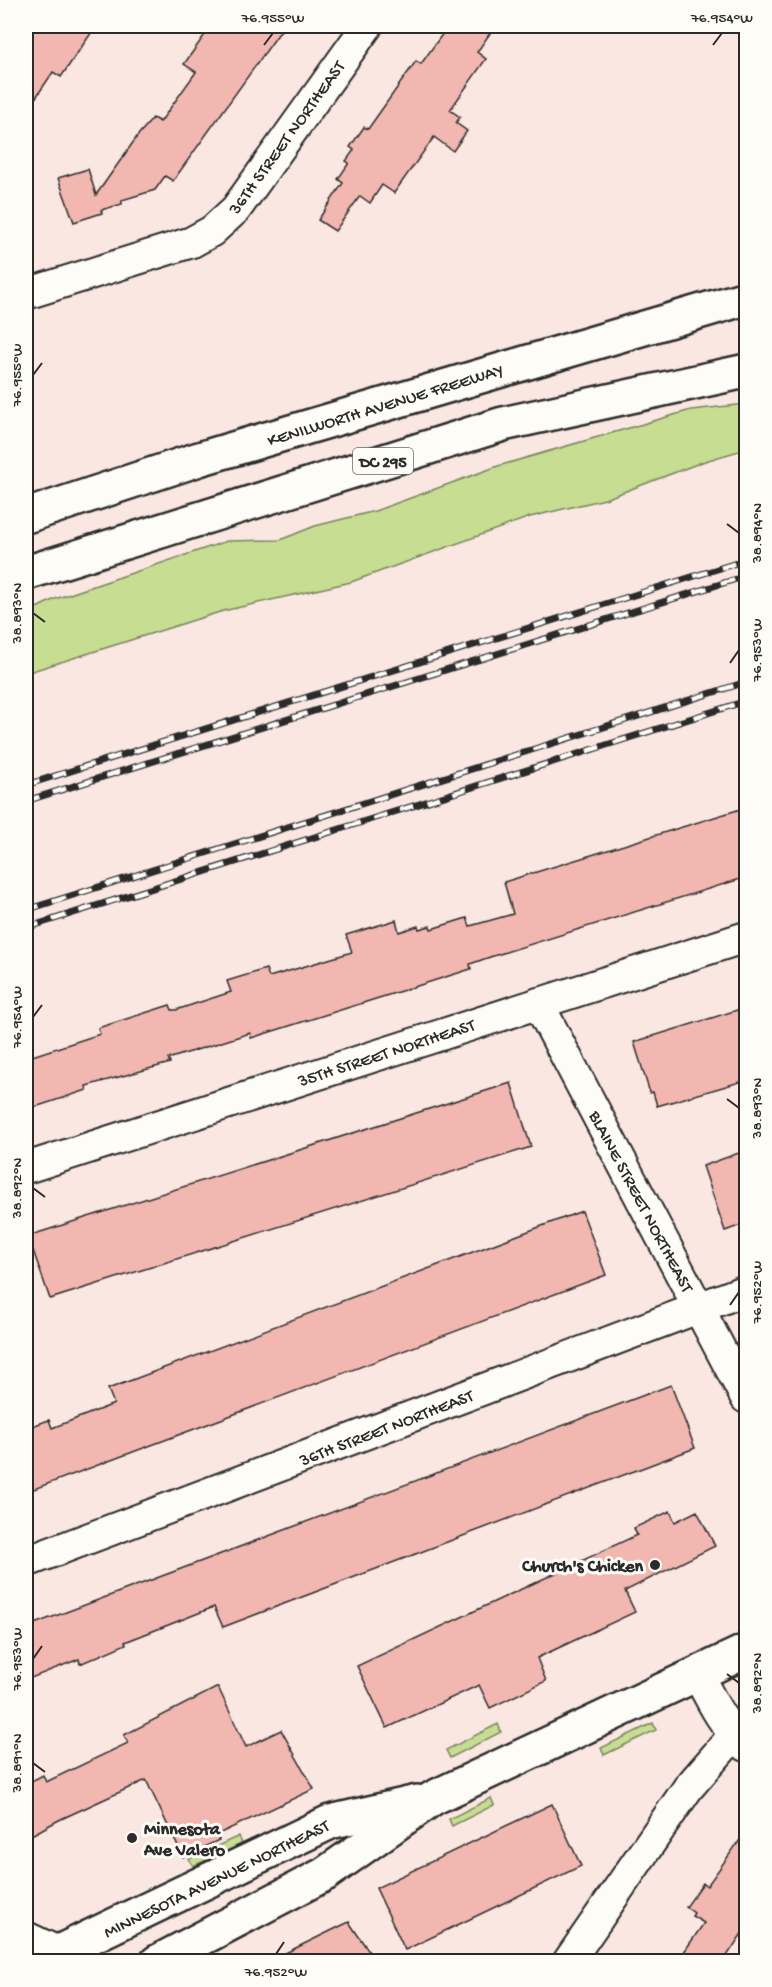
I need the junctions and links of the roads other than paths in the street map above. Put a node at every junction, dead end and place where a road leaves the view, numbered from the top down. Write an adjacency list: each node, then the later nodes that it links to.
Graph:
1 (367, 26): 3 (street, 36TH STREET NORTHEAST)
2 (747, 279): 5 (main road)
3 (26, 294)
4 (747, 298): 5 (main road, KENILWORTH AVENUE FREEWAY)
5 (512, 367): 7 (main road, KENILWORTH AVENUE FREEWAY)
6 (747, 370): 10 (main road, DC 295)
7 (80, 497): 8 (main road); 9 (main road, KENILWORTH AVENUE FREEWAY)
8 (26, 509)
9 (26, 516)
10 (26, 573)
11 (747, 937): 12 (street, 35TH STREET NORTHEAST)
12 (538, 1003): 13 (street, 35TH STREET NORTHEAST); 15 (street, BLAINE STREET NORTHEAST)
13 (26, 1168)
14 (747, 1290): 15 (street, 36TH STREET NORTHEAST)
15 (699, 1308): 16 (street, BLAINE STREET NORTHEAST); 17 (street, 36TH STREET NORTHEAST)
16 (747, 1398)
17 (26, 1562)
18 (747, 1651): 19 (main road, MINNESOTA AVENUE NORTHEAST)
19 (697, 1673): 20 (street); 21 (main road, MINNESOTA AVENUE NORTHEAST)
20 (740, 1741): 25 (street)
21 (433, 1798): 23 (main road, MINNESOTA AVENUE NORTHEAST); 24 (main road, MINNESOTA AVENUE NORTHEAST)
22 (26, 1937): 23 (street)
23 (54, 1959)
24 (157, 1962)
25 (568, 1962)

